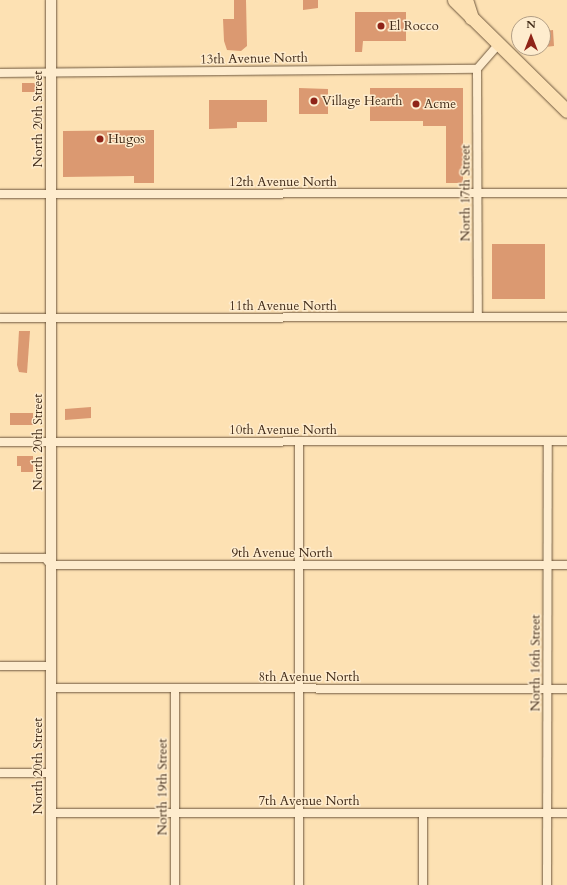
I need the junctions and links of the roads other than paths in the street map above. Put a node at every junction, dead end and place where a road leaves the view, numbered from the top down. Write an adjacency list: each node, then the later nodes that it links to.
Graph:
1 (51, 0): 8 (street, North 20th Street)
2 (454, 0): 4 (main road)
3 (466, 0): 4 (highway)
4 (472, 18): 5 (main road)
5 (498, 45): 6 (street); 9 (main road)
6 (477, 69): 8 (street, 13th Avenue North); 10 (street, North 17th Street)
7 (0, 73): 8 (street, 13th Avenue North)
8 (50, 73): 13 (street, North 20th Street)
9 (567, 111)
10 (478, 193): 11 (street, 12th Avenue North); 13 (street, 12th Avenue North); 14 (street, North 17th Street)
11 (567, 193)
12 (0, 194): 13 (street, 12th Avenue North)
13 (51, 194): 17 (street, North 20th Street)
14 (478, 317): 15 (street, 11th Avenue North); 17 (street, 11th Avenue North)
15 (567, 317)
16 (0, 318): 17 (street, 11th Avenue North)
17 (51, 318): 21 (street, North 20th Street)
18 (548, 441): 19 (street, 10th Avenue North); 22 (street, 10th Avenue North); 26 (street, North 16th Street)
19 (567, 441)
20 (0, 442): 21 (street, 10th Avenue North)
21 (51, 442): 22 (street, 10th Avenue North); 24 (street, North 20th Street)
22 (299, 442): 25 (street)
23 (0, 558): 24 (street, 9th Avenue North)
24 (51, 564): 25 (street, 9th Avenue North); 29 (street, North 20th Street)
25 (300, 565): 26 (street, 9th Avenue North); 32 (street)
26 (548, 565): 27 (street, 9th Avenue North); 33 (street, North 16th Street)
27 (567, 565)
28 (0, 666): 29 (street)
29 (52, 666): 30 (street, North 20th Street)
30 (52, 688): 31 (street, 8th Avenue North); 36 (street, North 20th Street)
31 (175, 688): 32 (street, 8th Avenue North); 39 (street, North 19th Street)
32 (298, 689): 33 (street, 8th Avenue North); 37 (street)
33 (548, 689): 34 (street, 8th Avenue North); 42 (street, North 16th Street)
34 (567, 689)
35 (0, 773): 36 (street)
36 (51, 773): 38 (street, North 20th Street)
37 (299, 812): 39 (street, 7th Avenue North); 40 (street, 7th Avenue North); 45 (street)
38 (51, 813): 39 (street, 7th Avenue North); 43 (street, North 20th Street)
39 (175, 813): 44 (street, North 19th Street)
40 (423, 813): 42 (street, 7th Avenue North); 46 (street)
41 (567, 813): 42 (street, 7th Avenue North)
42 (548, 814): 47 (street, North 16th Street)
43 (51, 885)
44 (175, 885)
45 (299, 885)
46 (423, 885)
47 (547, 885)

